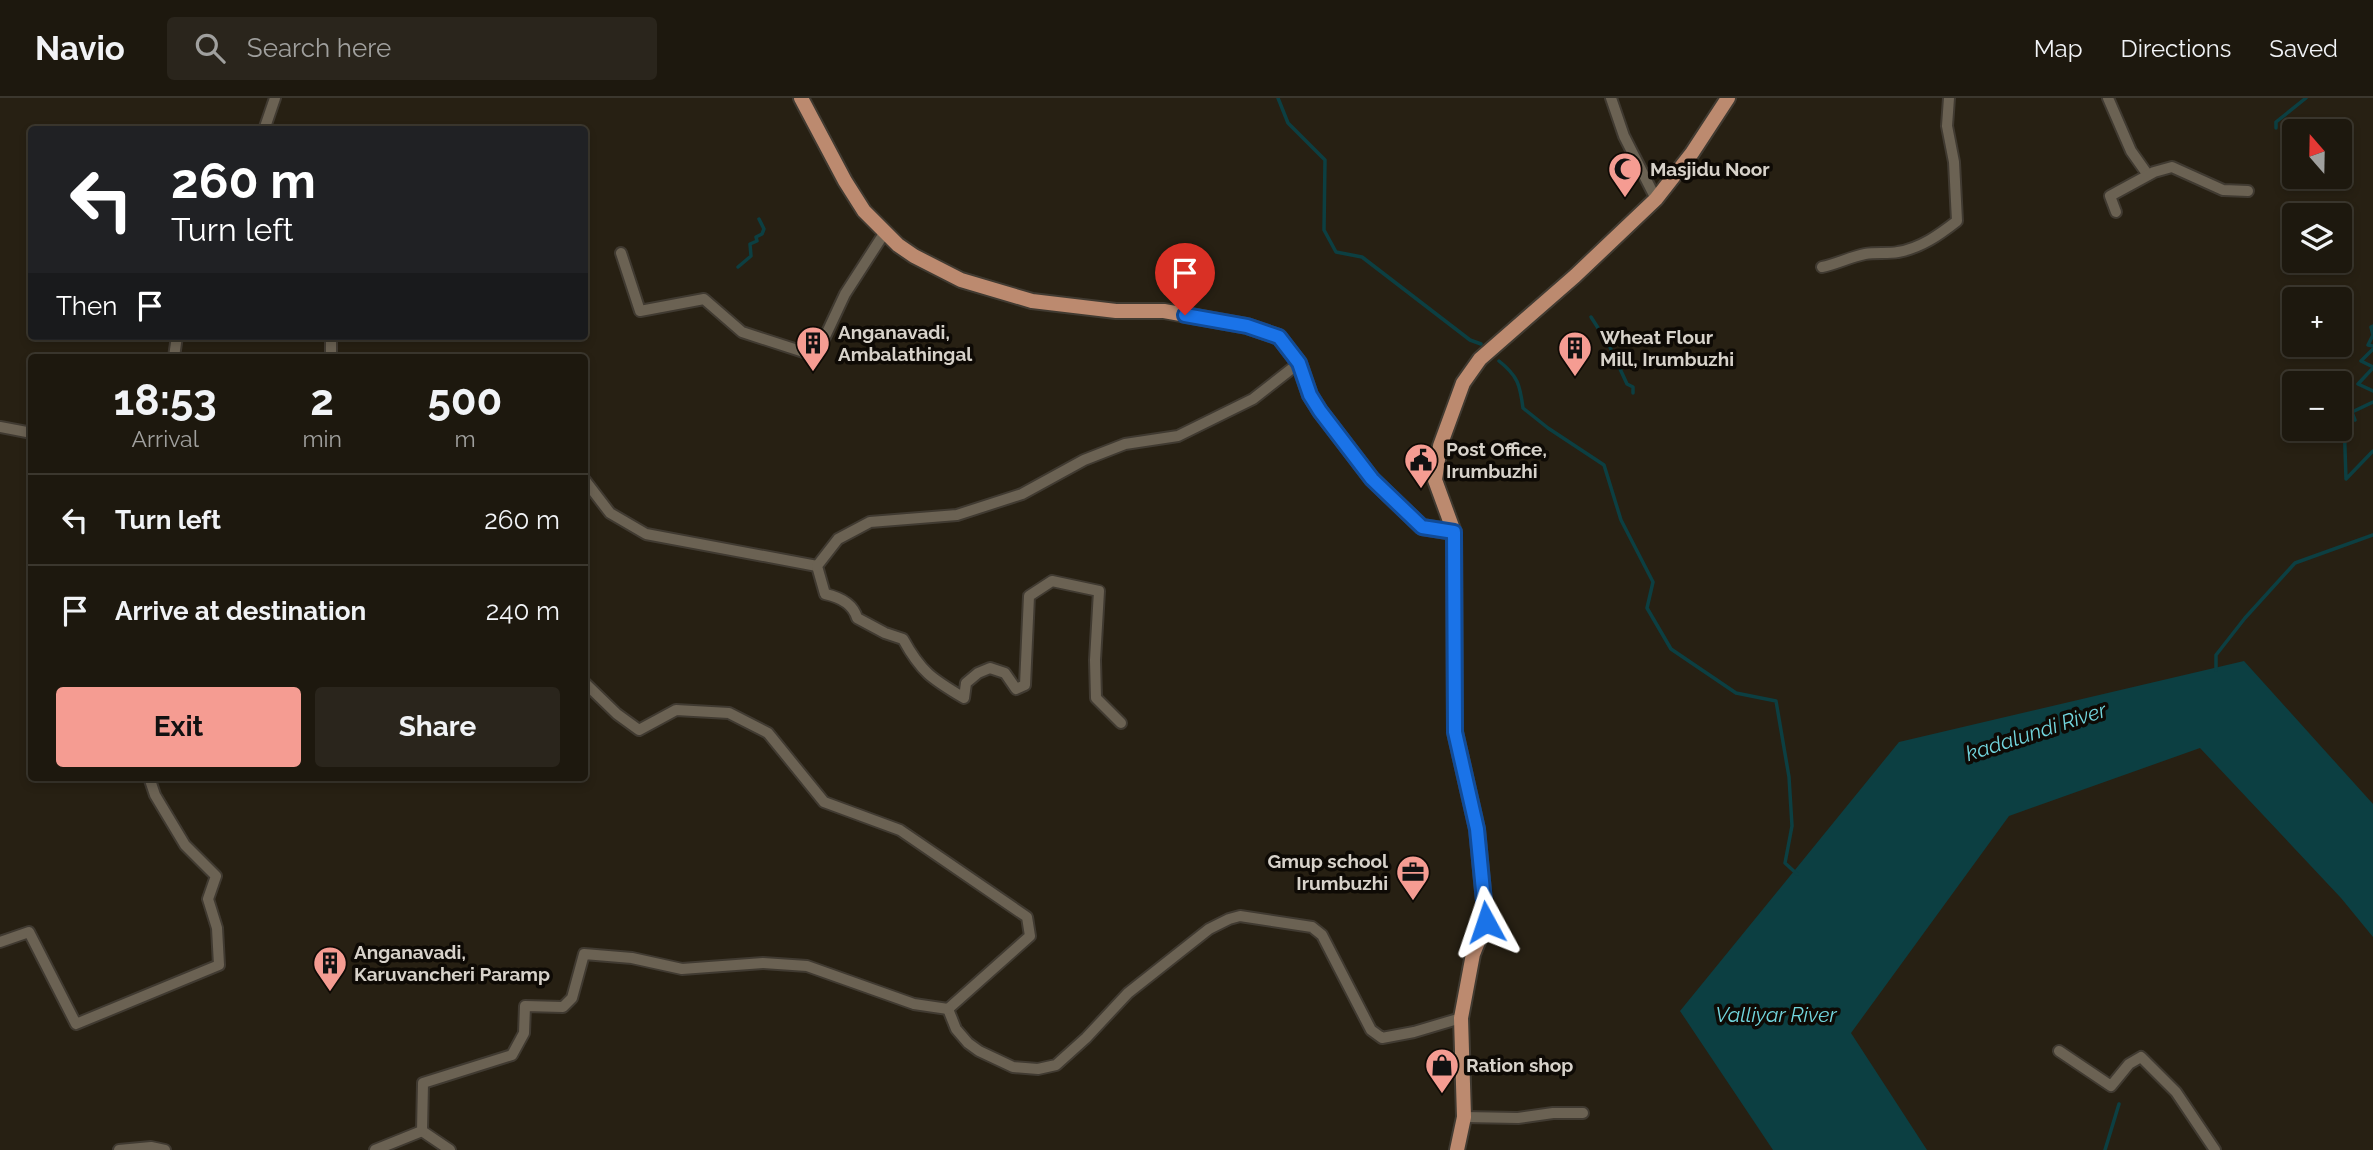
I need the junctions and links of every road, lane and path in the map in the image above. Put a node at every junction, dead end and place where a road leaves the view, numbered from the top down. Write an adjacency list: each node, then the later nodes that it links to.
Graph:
1 (275, 98): 7 (street)
2 (801, 98): 12 (main road)
3 (1611, 98): 10 (street)
4 (1728, 98): 10 (main road)
5 (1949, 98): 14 (street)
6 (2108, 98): 8 (street)
7 (265, 126)
8 (2148, 175): 9 (street); 11 (street)
9 (2248, 191)
10 (1656, 199): 19 (main road)
11 (2116, 212)
12 (885, 232): 13 (street); 15 (main road)
13 (621, 253)
14 (1822, 267)
15 (1299, 363): 19 (main road); 20 (street)
16 (0, 427): 17 (street)
17 (28, 432)
18 (588, 485): 20 (street)
19 (1454, 532): 26 (main road)
20 (817, 566): 22 (street)
21 (588, 686): 25 (street)
22 (1121, 723)
23 (150, 781): 24 (street)
24 (0, 942)
25 (948, 1009): 26 (street); 30 (street)
26 (1461, 1018): 29 (main road)
27 (2059, 1051): 36 (street)
28 (1583, 1114): 29 (street)
29 (1464, 1117): 35 (main road)
30 (422, 1131): 33 (street); 34 (street)
31 (119, 1150): 32 (street)
32 (165, 1150)
33 (375, 1150)
34 (450, 1150)
35 (1457, 1150)
36 (2215, 1150)

